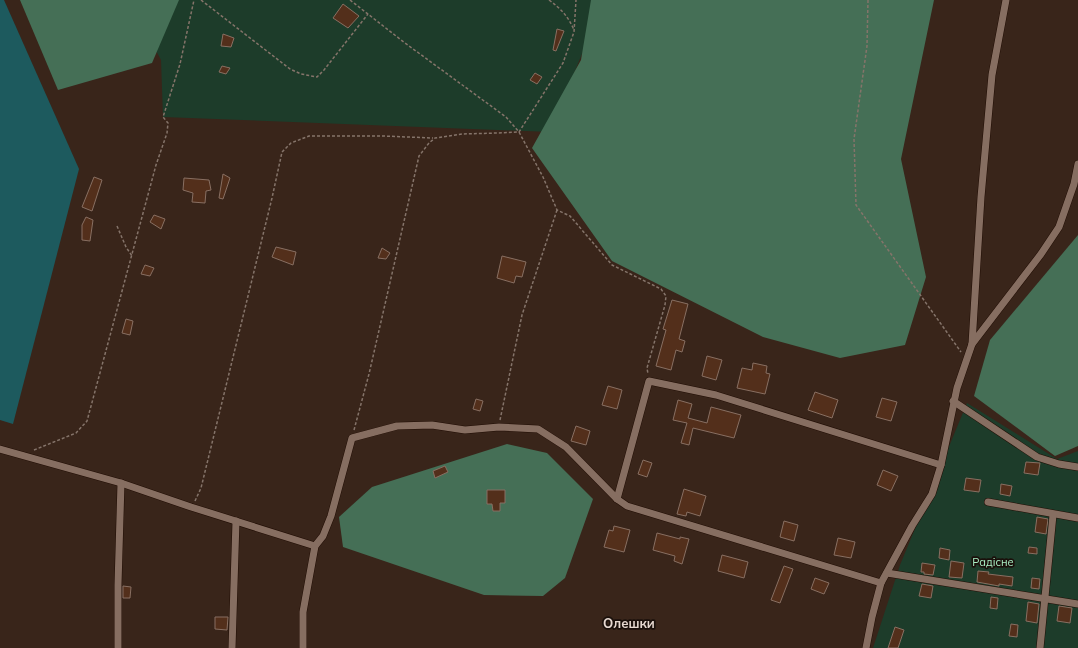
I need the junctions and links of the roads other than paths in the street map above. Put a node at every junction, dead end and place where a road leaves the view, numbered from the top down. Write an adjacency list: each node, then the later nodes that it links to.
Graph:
1 (1006, 0): 3 (street)
2 (1078, 164): 3 (street)
3 (972, 344): 4 (street)
4 (953, 401): 6 (street); 7 (street)
5 (0, 449): 8 (street)
6 (941, 465): 9 (street); 15 (street)
7 (1078, 467)
8 (121, 483): 13 (street); 19 (street)
9 (617, 499): 14 (street); 16 (street)
10 (988, 502): 11 (street)
11 (1053, 514): 12 (street); 17 (street)
12 (1078, 518)
13 (236, 521): 14 (street); 20 (street)
14 (316, 546): 21 (street)
15 (886, 573): 16 (street); 17 (street)
16 (881, 583): 22 (street)
17 (1044, 598): 18 (street); 23 (street)
18 (1078, 604)
19 (118, 648)
20 (232, 648)
21 (303, 648)
22 (866, 648)
23 (1040, 648)

